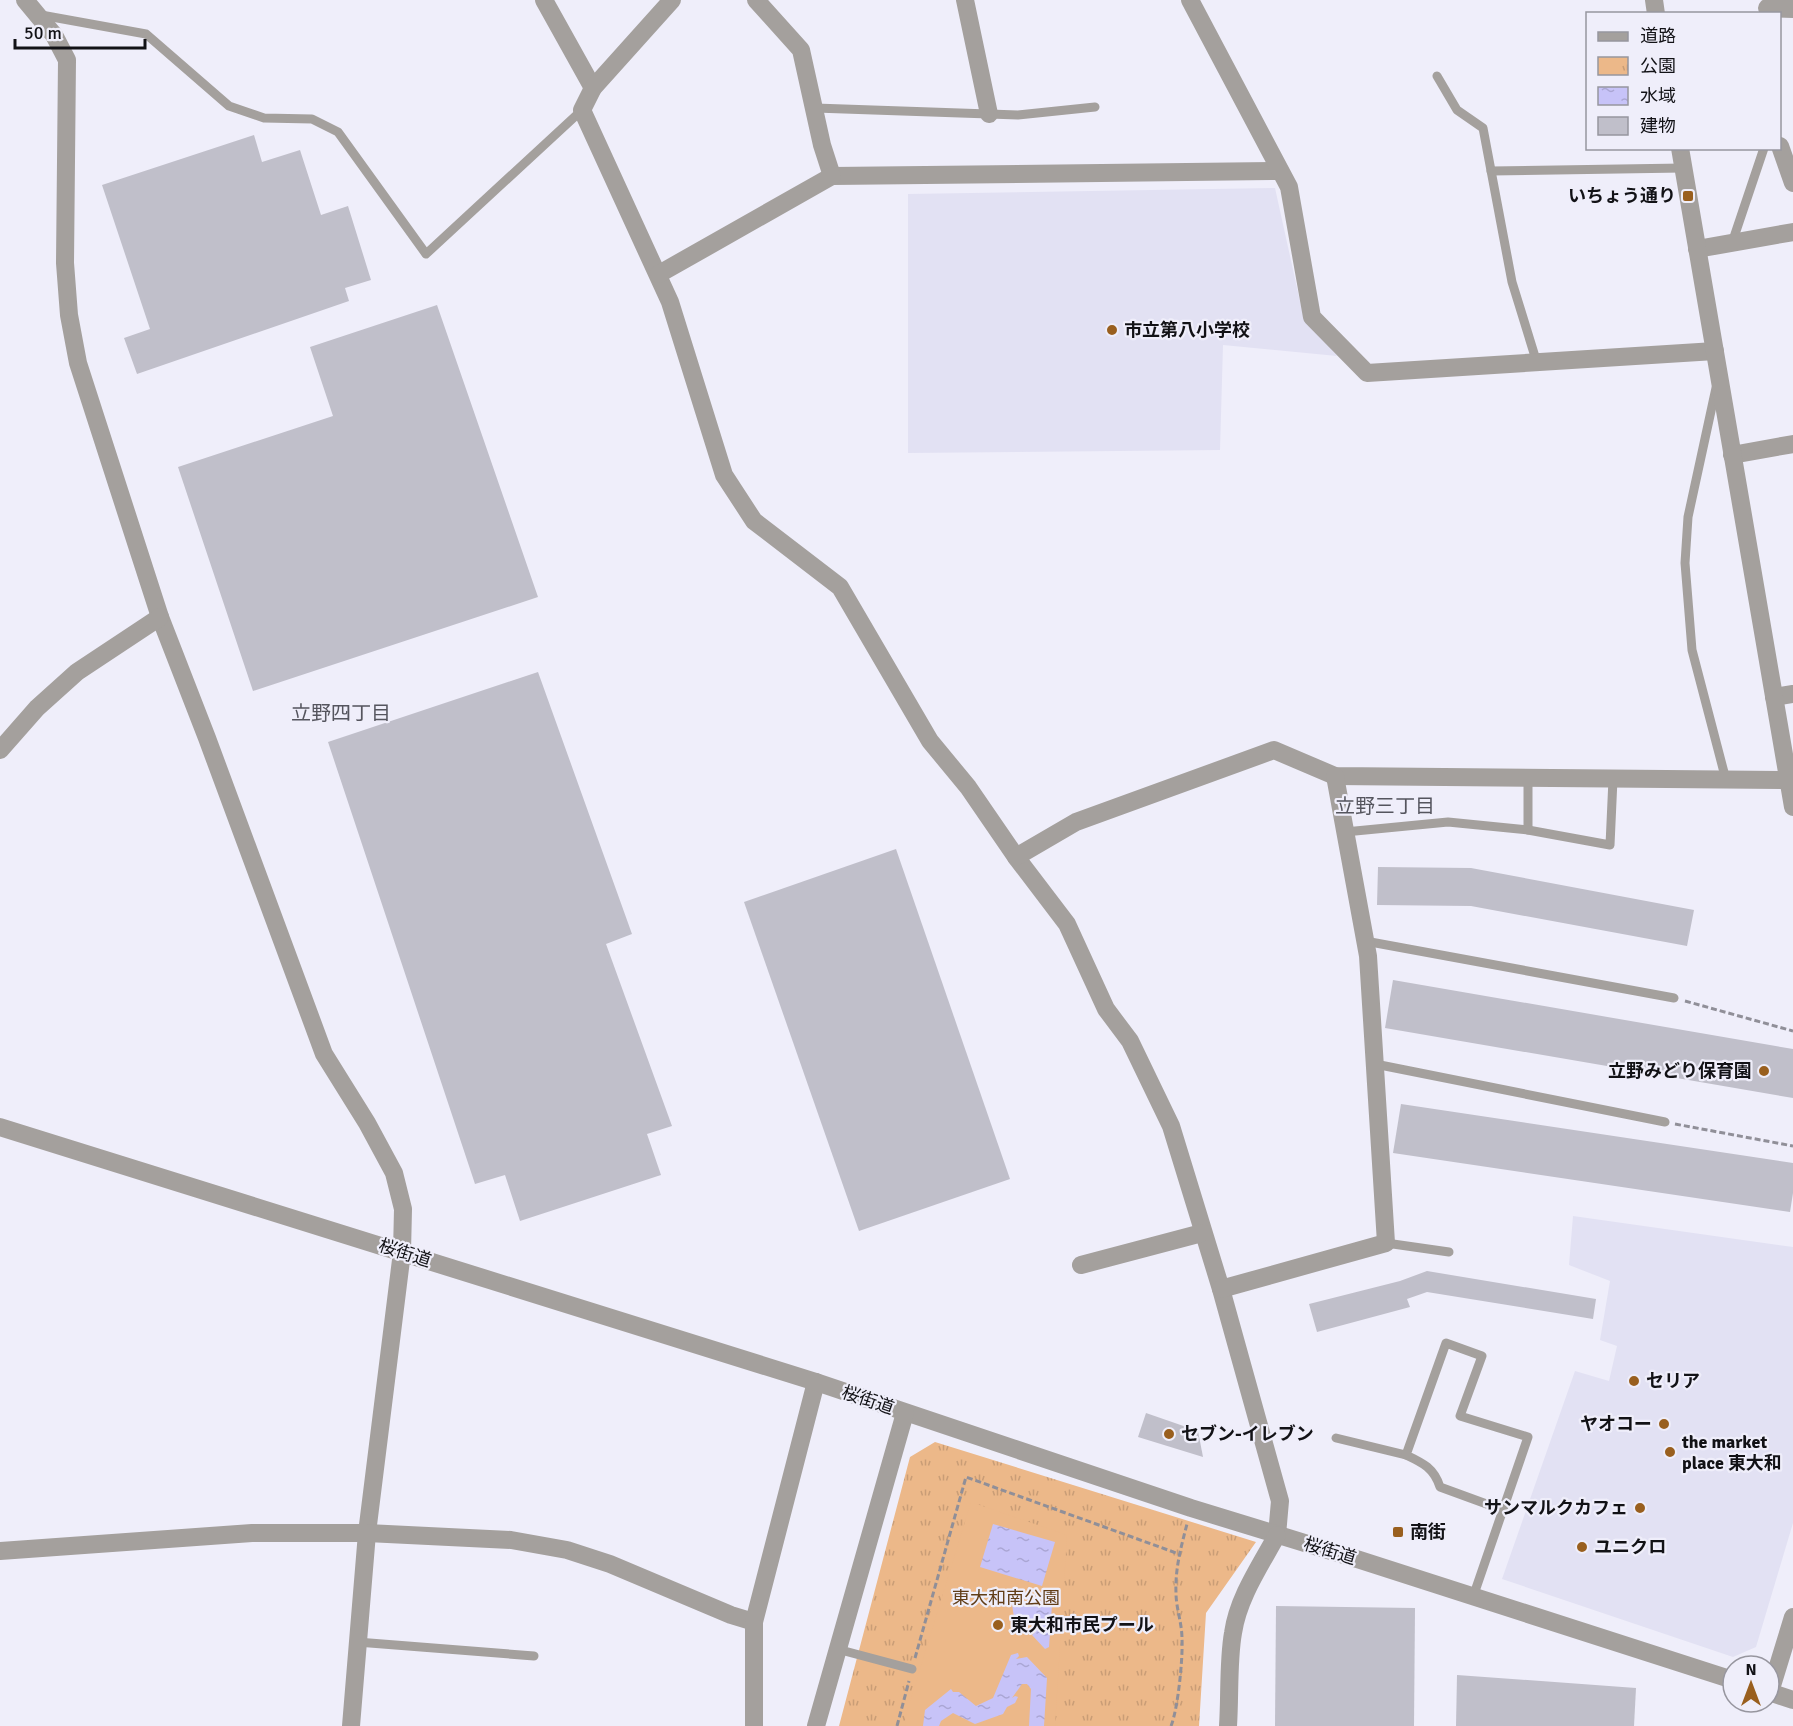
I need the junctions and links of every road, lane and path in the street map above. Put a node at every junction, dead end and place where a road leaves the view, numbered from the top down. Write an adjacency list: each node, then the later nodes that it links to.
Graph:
1 (25, 0): 9 (street)
2 (544, 0): 11 (street)
3 (672, 0): 11 (street)
4 (756, 0): 13 (street)
5 (965, 0): 15 (street)
6 (1190, 0): 20 (street)
7 (1768, 7): 8 (street)
8 (1793, 9)
9 (38, 15): 14 (lane); 33 (street)
10 (1437, 76): 21 (lane)
11 (593, 88): 14 (street)
12 (1095, 107): 15 (lane)
13 (815, 108): 15 (lane); 22 (street)
14 (582, 110): 27 (street)
15 (989, 114)
16 (1680, 150): 19 (street)
17 (1763, 150): 25 (lane)
18 (1781, 150): 23 (street)
19 (1683, 168): 21 (lane); 26 (street)
20 (1280, 171): 22 (street); 29 (street)
21 (1491, 171): 29 (lane)
22 (832, 176): 27 (street)
23 (1793, 183)
24 (1793, 232): 25 (street)
25 (1732, 243): 26 (street)
26 (1697, 249): 28 (street)
27 (659, 274): 45 (street)
28 (1715, 351): 29 (street); 30 (street)
29 (1537, 364)
30 (1719, 374): 32 (street); 40 (lane)
31 (1793, 444): 32 (street)
32 (1732, 455): 35 (street)
33 (160, 617): 36 (street); 55 (street)
34 (1793, 694): 35 (street)
35 (1774, 697): 41 (street)
36 (0, 750)
37 (1335, 776): 38 (street); 44 (street); 45 (street)
38 (1528, 778): 39 (street); 43 (lane)
39 (1613, 779): 40 (street); 43 (lane)
40 (1726, 780): 41 (street)
41 (1788, 780): 42 (street)
42 (1793, 807)
43 (1528, 830): 44 (lane)
44 (1346, 832): 46 (street)
45 (1016, 857): 53 (street)
46 (1365, 941): 47 (lane); 49 (street)
47 (1674, 998): 48 (path)
48 (1793, 1031)
49 (1375, 1064): 50 (lane); 54 (street)
50 (1665, 1122): 52 (path)
51 (0, 1127): 55 (street, 桜街道)
52 (1793, 1146)
53 (1202, 1233): 57 (street); 58 (street)
54 (1386, 1243): 56 (lane); 58 (street)
55 (402, 1252): 59 (street, 桜街道); 65 (street)
56 (1449, 1252)
57 (1081, 1265)
58 (1221, 1289): 66 (street)
59 (816, 1382): 60 (street, 桜街道); 71 (street)
60 (905, 1413): 63 (street, 桜街道); 73 (street)
61 (1336, 1438): 62 (lane)
62 (1406, 1455): 64 (lane); 64 (lane)
63 (1191, 1508): 66 (street, 桜街道); 68 (path)
64 (1503, 1510): 69 (lane)
65 (366, 1533): 67 (street); 71 (street); 72 (street)
66 (1277, 1535): 69 (street, 桜街道); 83 (street)
67 (0, 1551)
68 (1179, 1554): 76 (path); 82 (path)
69 (1473, 1597): 77 (street, 桜街道)
70 (1793, 1617): 75 (street)
71 (753, 1622): 79 (street)
72 (357, 1642): 74 (lane); 78 (street)
73 (837, 1649): 76 (lane); 80 (street)
74 (534, 1656)
75 (1781, 1656)
76 (912, 1669): 81 (path)
77 (1721, 1676)
78 (351, 1726)
79 (754, 1726)
80 (816, 1726)
81 (897, 1726)
82 (1171, 1726)
83 (1228, 1726)

